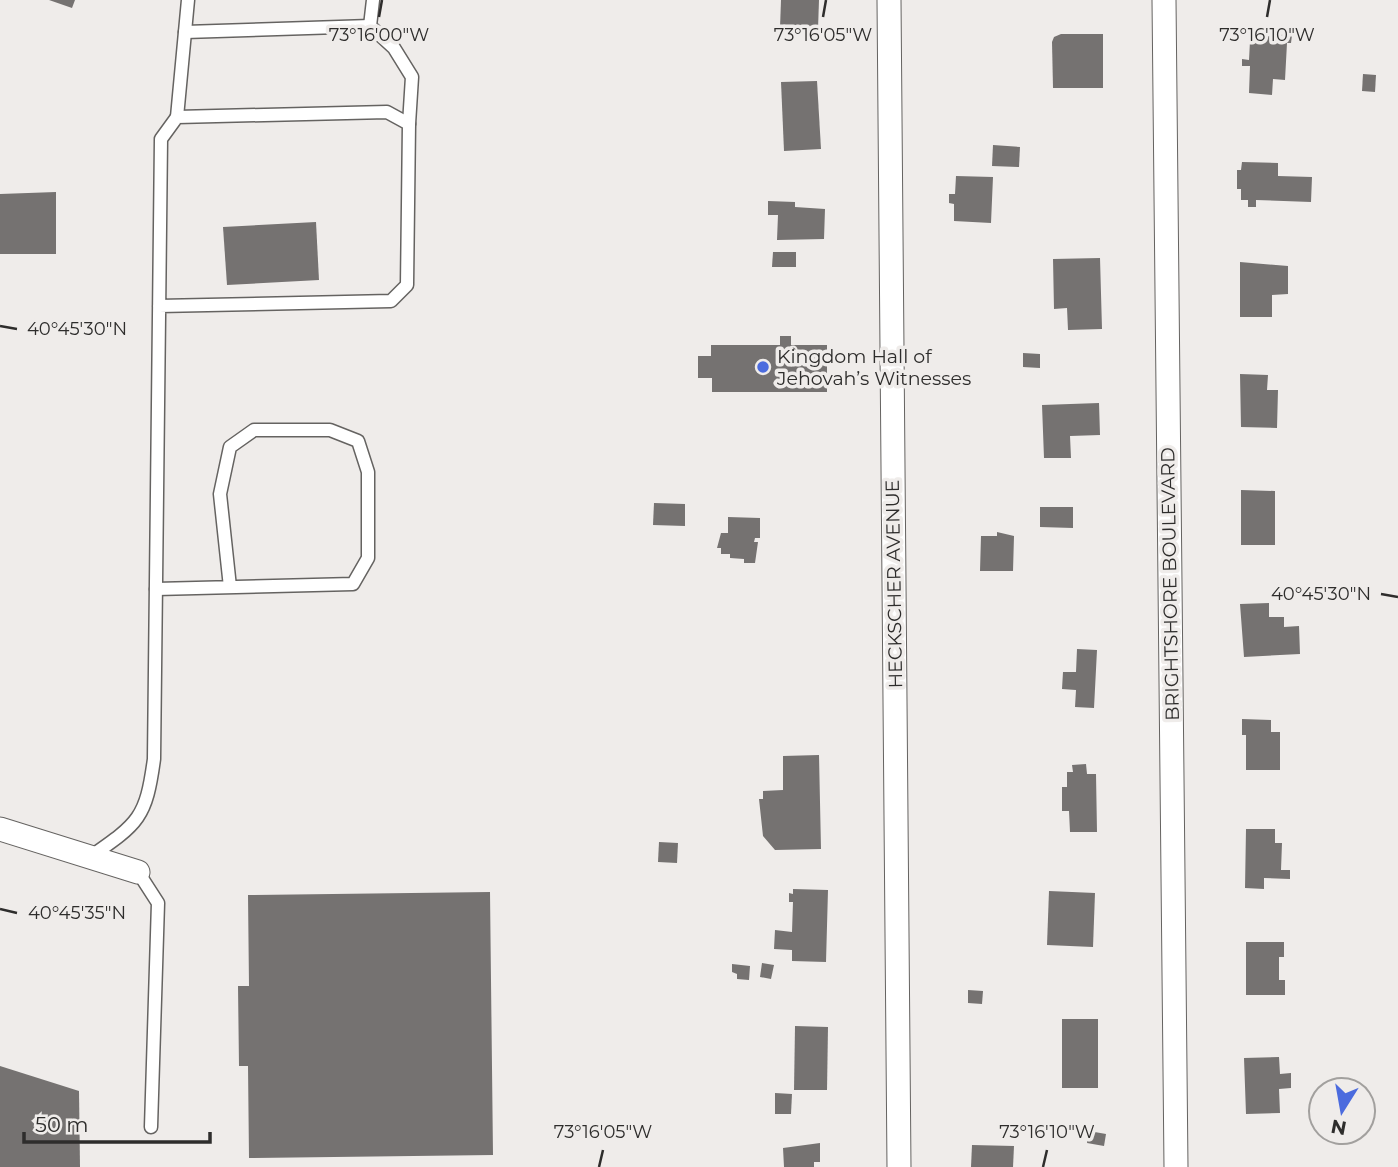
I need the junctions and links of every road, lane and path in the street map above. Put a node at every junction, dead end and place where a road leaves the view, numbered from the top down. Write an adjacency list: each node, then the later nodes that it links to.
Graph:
1 (188, 0): 6 (lane)
2 (373, 0): 5 (lane)
3 (890, 0): 16 (street, HECKSCHER AVENUE)
4 (1164, 0): 17 (street, BRIGHTSHORE BOULEVARD)
5 (370, 26): 6 (lane); 8 (lane)
6 (185, 32): 7 (lane)
7 (177, 117): 8 (lane); 9 (lane)
8 (409, 124): 9 (lane)
9 (159, 306): 11 (lane)
10 (230, 587): 10 (lane); 11 (lane)
11 (156, 589): 13 (lane)
12 (0, 829): 13 (street)
13 (90, 857): 14 (street)
14 (138, 872): 15 (lane)
15 (151, 1127)
16 (899, 1167)
17 (1175, 1167)

